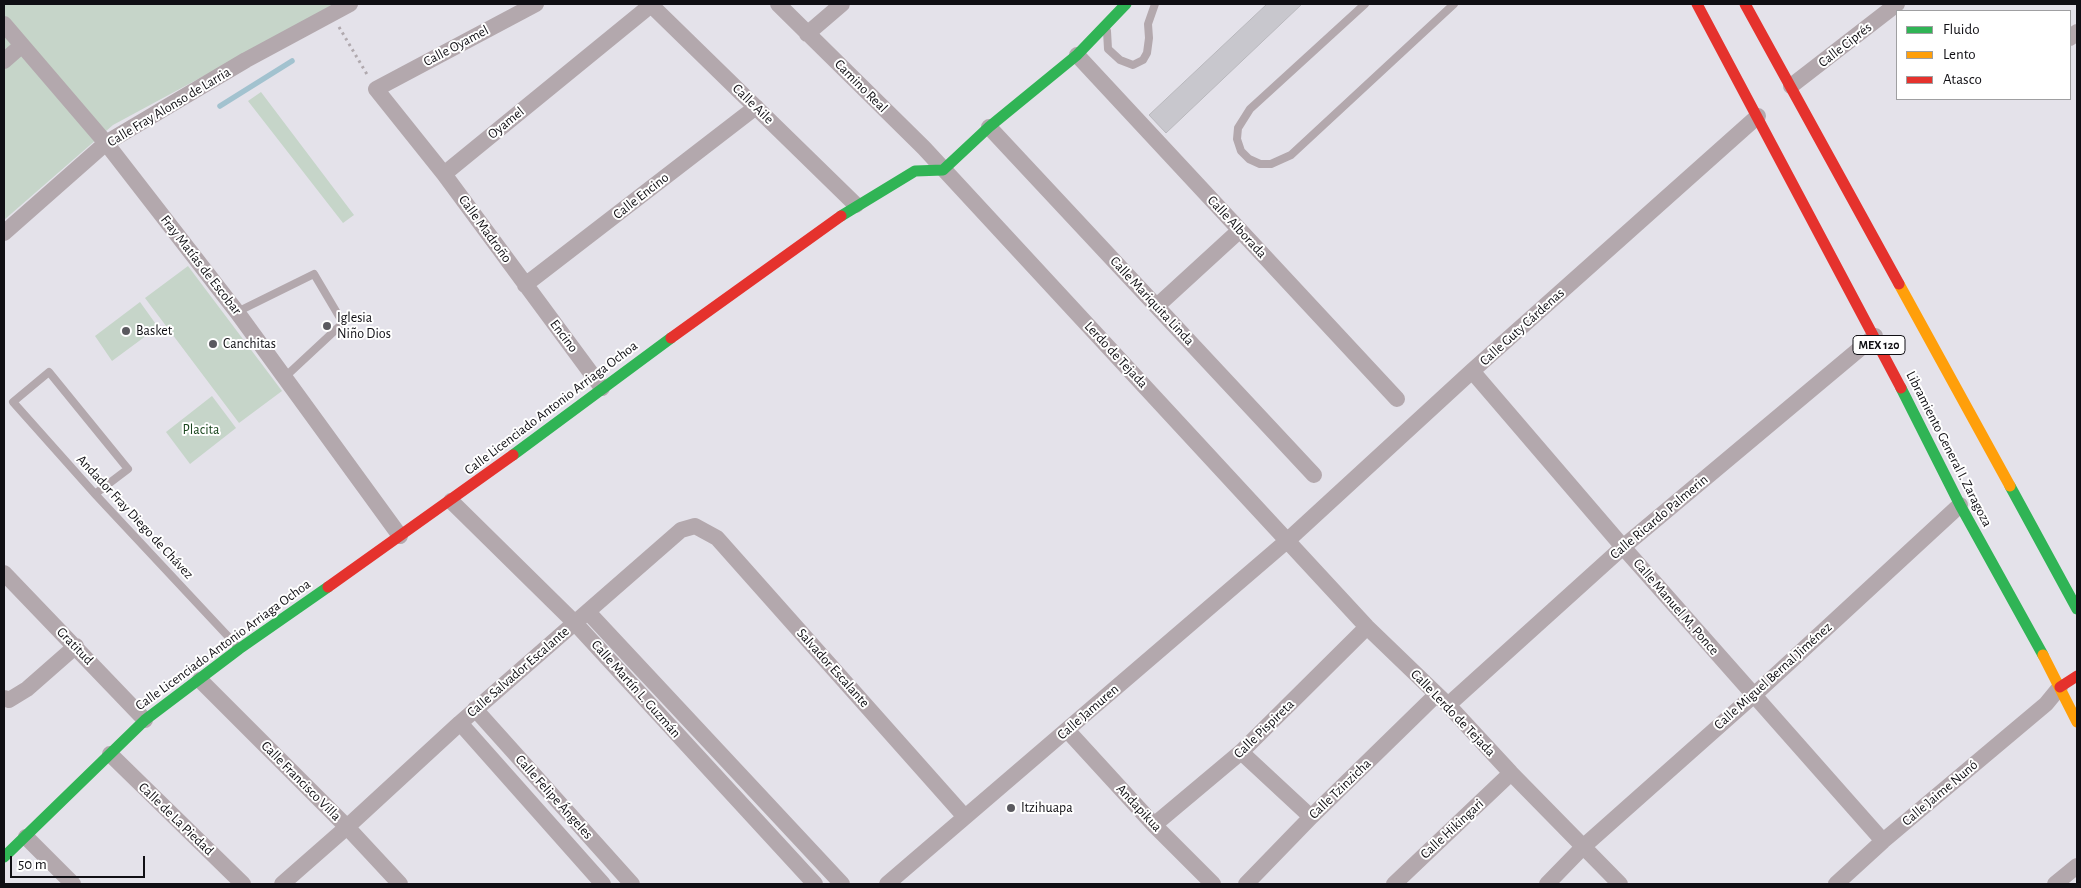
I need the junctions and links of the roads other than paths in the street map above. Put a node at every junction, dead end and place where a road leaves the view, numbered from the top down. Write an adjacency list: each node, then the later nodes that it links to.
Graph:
1 (350, 4): 23 (street, Calle Fray Alonso de Larria)
2 (536, 4): 25 (street, Calle Oyamel)
3 (650, 4): 20 (street, Calle Aile); 25 (street, Oyamel)
4 (778, 4): 15 (street, Camino Real)
5 (842, 4): 15 (street)
6 (1126, 4): 13 (main road)
7 (1155, 4): 13 (lane)
8 (1365, 4): 9 (lane)
9 (1454, 4)
10 (1697, 4): 21 (main road, Libramiento General I. Zaragoza / MEX 120)
11 (1745, 4): 19 (main road, MEX 120)
12 (1895, 9): 19 (street, Calle Ciprés)
13 (1109, 22): 17 (main road)
14 (4, 24): 16 (street, Fray Matías de Escobar)
15 (807, 34): 24 (street, Camino Real)
16 (21, 46): 18 (street); 23 (street, Fray Matías de Escobar)
17 (1077, 55): 22 (main road); 27 (street, Calle Alborada)
18 (4, 61)
19 (1791, 86): 46 (main road, MEX 120)
20 (756, 107): 26 (street, Calle Aile); 29 (street, Calle Encino)
21 (1758, 116): 32 (main road, Libramiento General I. Zaragoza / MEX 120); 33 (street, Calle Guty Cárdenas)
22 (989, 128): 24 (main road); 30 (street, Calle Mariquita Linda)
23 (106, 143): 28 (street, Calle Fray Alonso de Larria); 31 (street, Fray Matías de Escobar)
24 (943, 170): 26 (main road, Calle Licenciado Antonio Arriaga Ochoa); 43 (street, Lerdo de Tejada)
25 (444, 174): 29 (street, Calle Madroño)
26 (856, 205): 35 (main road, Calle Licenciado Antonio Arriaga Ochoa)
27 (1240, 230): 30 (street); 36 (street, Calle Alborada)
28 (4, 233)
29 (525, 285): 35 (street, Encino)
30 (1157, 306): 37 (street, Calle Mariquita Linda)
31 (237, 312): 34 (street, Fray Matías de Escobar); 34 (lane)
32 (1875, 336): 40 (main road, Libramiento General I. Zaragoza / MEX 120); 44 (street, Calle Ricardo Palmerin)
33 (1472, 371): 43 (street, Calle Guty Cárdenas); 44 (street, Calle Manuel M. Ponce)
34 (286, 376): 42 (street, Fray Matías de Escobar)
35 (602, 388): 39 (main road, Calle Licenciado Antonio Arriaga Ochoa)
36 (1397, 399)
37 (1314, 475)
38 (95, 494): 38 (lane, Andador Fray Diego de Chávez); 52 (lane, Andador Fray Diego de Chávez)
39 (451, 501): 42 (main road, Calle Licenciado Antonio Arriaga Ochoa); 49 (street, Calle Martín L. Guzmán)
40 (1960, 504): 55 (street, Calle Miguel Bernal Jiménez); 56 (main road, Libramiento General I. Zaragoza / MEX 120)
41 (695, 526): 49 (street, Calle Salvador Escalante); 69 (street, Salvador Escalante)
42 (400, 536): 52 (main road, Calle Licenciado Antonio Arriaga Ochoa)
43 (1288, 540): 50 (street, Calle Lerdo de Tejada); 63 (street, Calle Jamuren)
44 (1623, 547): 55 (street, Calle Manuel M. Ponce); 57 (street, Calle Ricardo Palmerin)
45 (4, 573): 51 (street, Gratitud)
46 (2062, 580): 47 (main road); 48 (main road, MEX 120)
47 (2077, 587)
48 (2077, 609)
49 (581, 617): 59 (street, Calle Salvador Escalante); 66 (street, Calle Martín L. Guzmán); 67 (street, Calle Martín L. Guzmán)
50 (1368, 626): 57 (street, Calle Lerdo de Tejada); 64 (street, Calle Pispireta)
51 (76, 646): 58 (street); 60 (street, Gratitud)
52 (239, 649): 54 (main road, Calle Licenciado Antonio Arriaga Ochoa)
53 (2077, 676): 56 (main road)
54 (200, 680): 60 (main road, Calle Licenciado Antonio Arriaga Ochoa); 72 (street, Calle Francisco Villa)
55 (1754, 695): 74 (street, Calle Manuel M. Ponce); 75 (street, Calle Miguel Bernal Jiménez)
56 (2068, 695): 61 (main road, Libramiento General I. Zaragoza / MEX 120); 74 (street, Calle Jaime Nunó)
57 (1442, 700): 68 (street, Calle Lerdo de Tejada); 70 (street, Calle Tzinzicha)
58 (6, 701)
59 (475, 709): 62 (street, Calle Salvador Escalante); 77 (street, Calle Felipe Ángeles)
60 (145, 720): 65 (main road, Calle Licenciado Antonio Arriaga Ochoa)
61 (2077, 722)
62 (460, 723): 72 (street, Calle Salvador Escalante); 79 (street, Calle Felipe Ángeles)
63 (1067, 730): 69 (street, Calle Jamuren); 71 (street, Andapikua)
64 (1242, 752): 70 (street); 71 (street, Calle Pispireta)
65 (110, 754): 73 (main road, Calle Licenciado Antonio Arriaga Ochoa); 81 (street, Calle de La Piedad)
66 (725, 759): 67 (street); 86 (street, Calle Martín L. Guzmán)
67 (710, 770): 85 (street, Calle Martín L. Guzmán)
68 (1511, 773): 75 (street, Calle Lerdo de Tejada); 90 (street, Calle Hikingari)
69 (965, 817): 87 (street, Calle Jamuren)
70 (1311, 817): 89 (street, Calle Tzinzicha)
71 (1154, 825): 88 (street, Andapikua)
72 (347, 827): 82 (street, Calle Salvador Escalante); 83 (street, Calle Francisco Villa)
73 (26, 837): 76 (main road, Calle Licenciado Antonio Arriaga Ochoa); 80 (street)
74 (1883, 841): 93 (street, Calle Jaime Nunó)
75 (1584, 846): 91 (street, Calle Miguel Bernal Jiménez); 92 (street, Calle Lerdo de Tejada)
76 (4, 857)
77 (615, 865): 79 (street); 84 (street, Calle Felipe Ángeles)
78 (2077, 866): 94 (street)
79 (601, 881)
80 (73, 884)
81 (243, 884)
82 (282, 884)
83 (400, 884)
84 (632, 884)
85 (815, 884)
86 (842, 884)
87 (887, 884)
88 (1213, 884)
89 (1246, 884)
90 (1394, 884)
91 (1547, 884)
92 (1620, 884)
93 (1836, 884)
94 (2055, 884)

